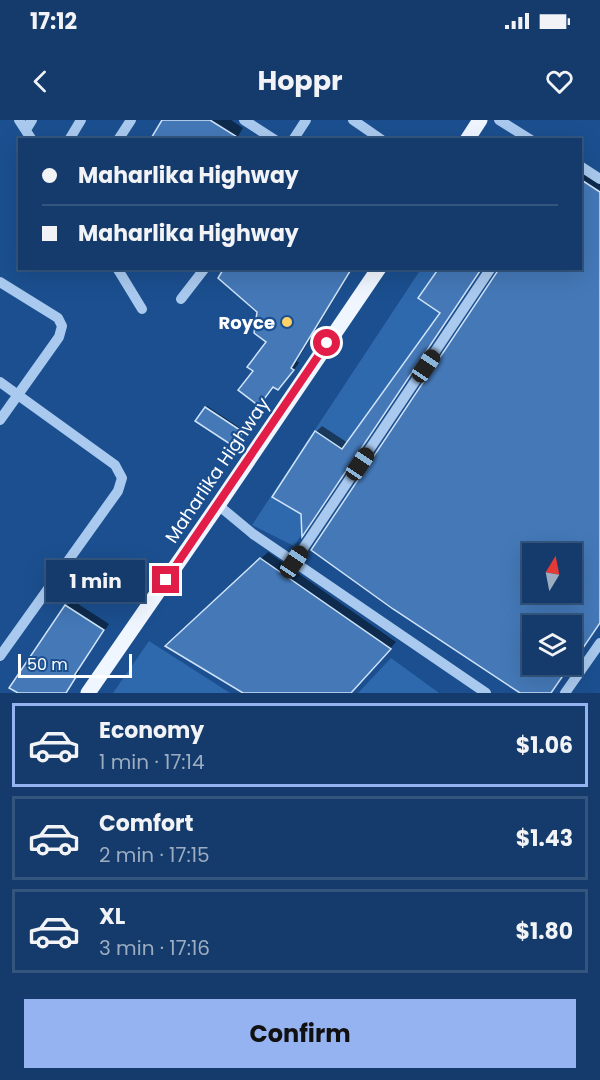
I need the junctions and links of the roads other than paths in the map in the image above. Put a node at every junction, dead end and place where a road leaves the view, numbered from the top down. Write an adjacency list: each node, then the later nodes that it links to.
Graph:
1 (19, 120): 10 (street)
2 (32, 120): 10 (street)
3 (81, 120): 11 (street)
4 (131, 120): 12 (street)
5 (244, 120): 13 (street)
6 (306, 120): 14 (street)
7 (353, 120): 15 (street)
8 (480, 120): 16 (main road)
9 (499, 120): 17 (street)
10 (29, 135)
11 (70, 138)
12 (119, 138)
13 (272, 138)
14 (294, 138)
15 (378, 138)
16 (468, 138)
17 (528, 138)
18 (582, 167): 19 (street)
19 (600, 179)
20 (118, 270): 26 (street)
21 (203, 270): 25 (street)
22 (378, 270): 30 (main road, Maharlika Highway)
23 (490, 270): 31 (street)
24 (0, 282): 28 (street)
25 (181, 299)
26 (142, 309)
27 (0, 382): 28 (street)
28 (18, 395): 29 (street); 33 (street)
29 (0, 420)
30 (218, 505): 31 (street); 34 (main road, Maharlika Highway)
31 (294, 562): 35 (street)
32 (600, 643): 36 (street)
33 (0, 656)
34 (88, 693)
35 (486, 693)
36 (565, 693)

